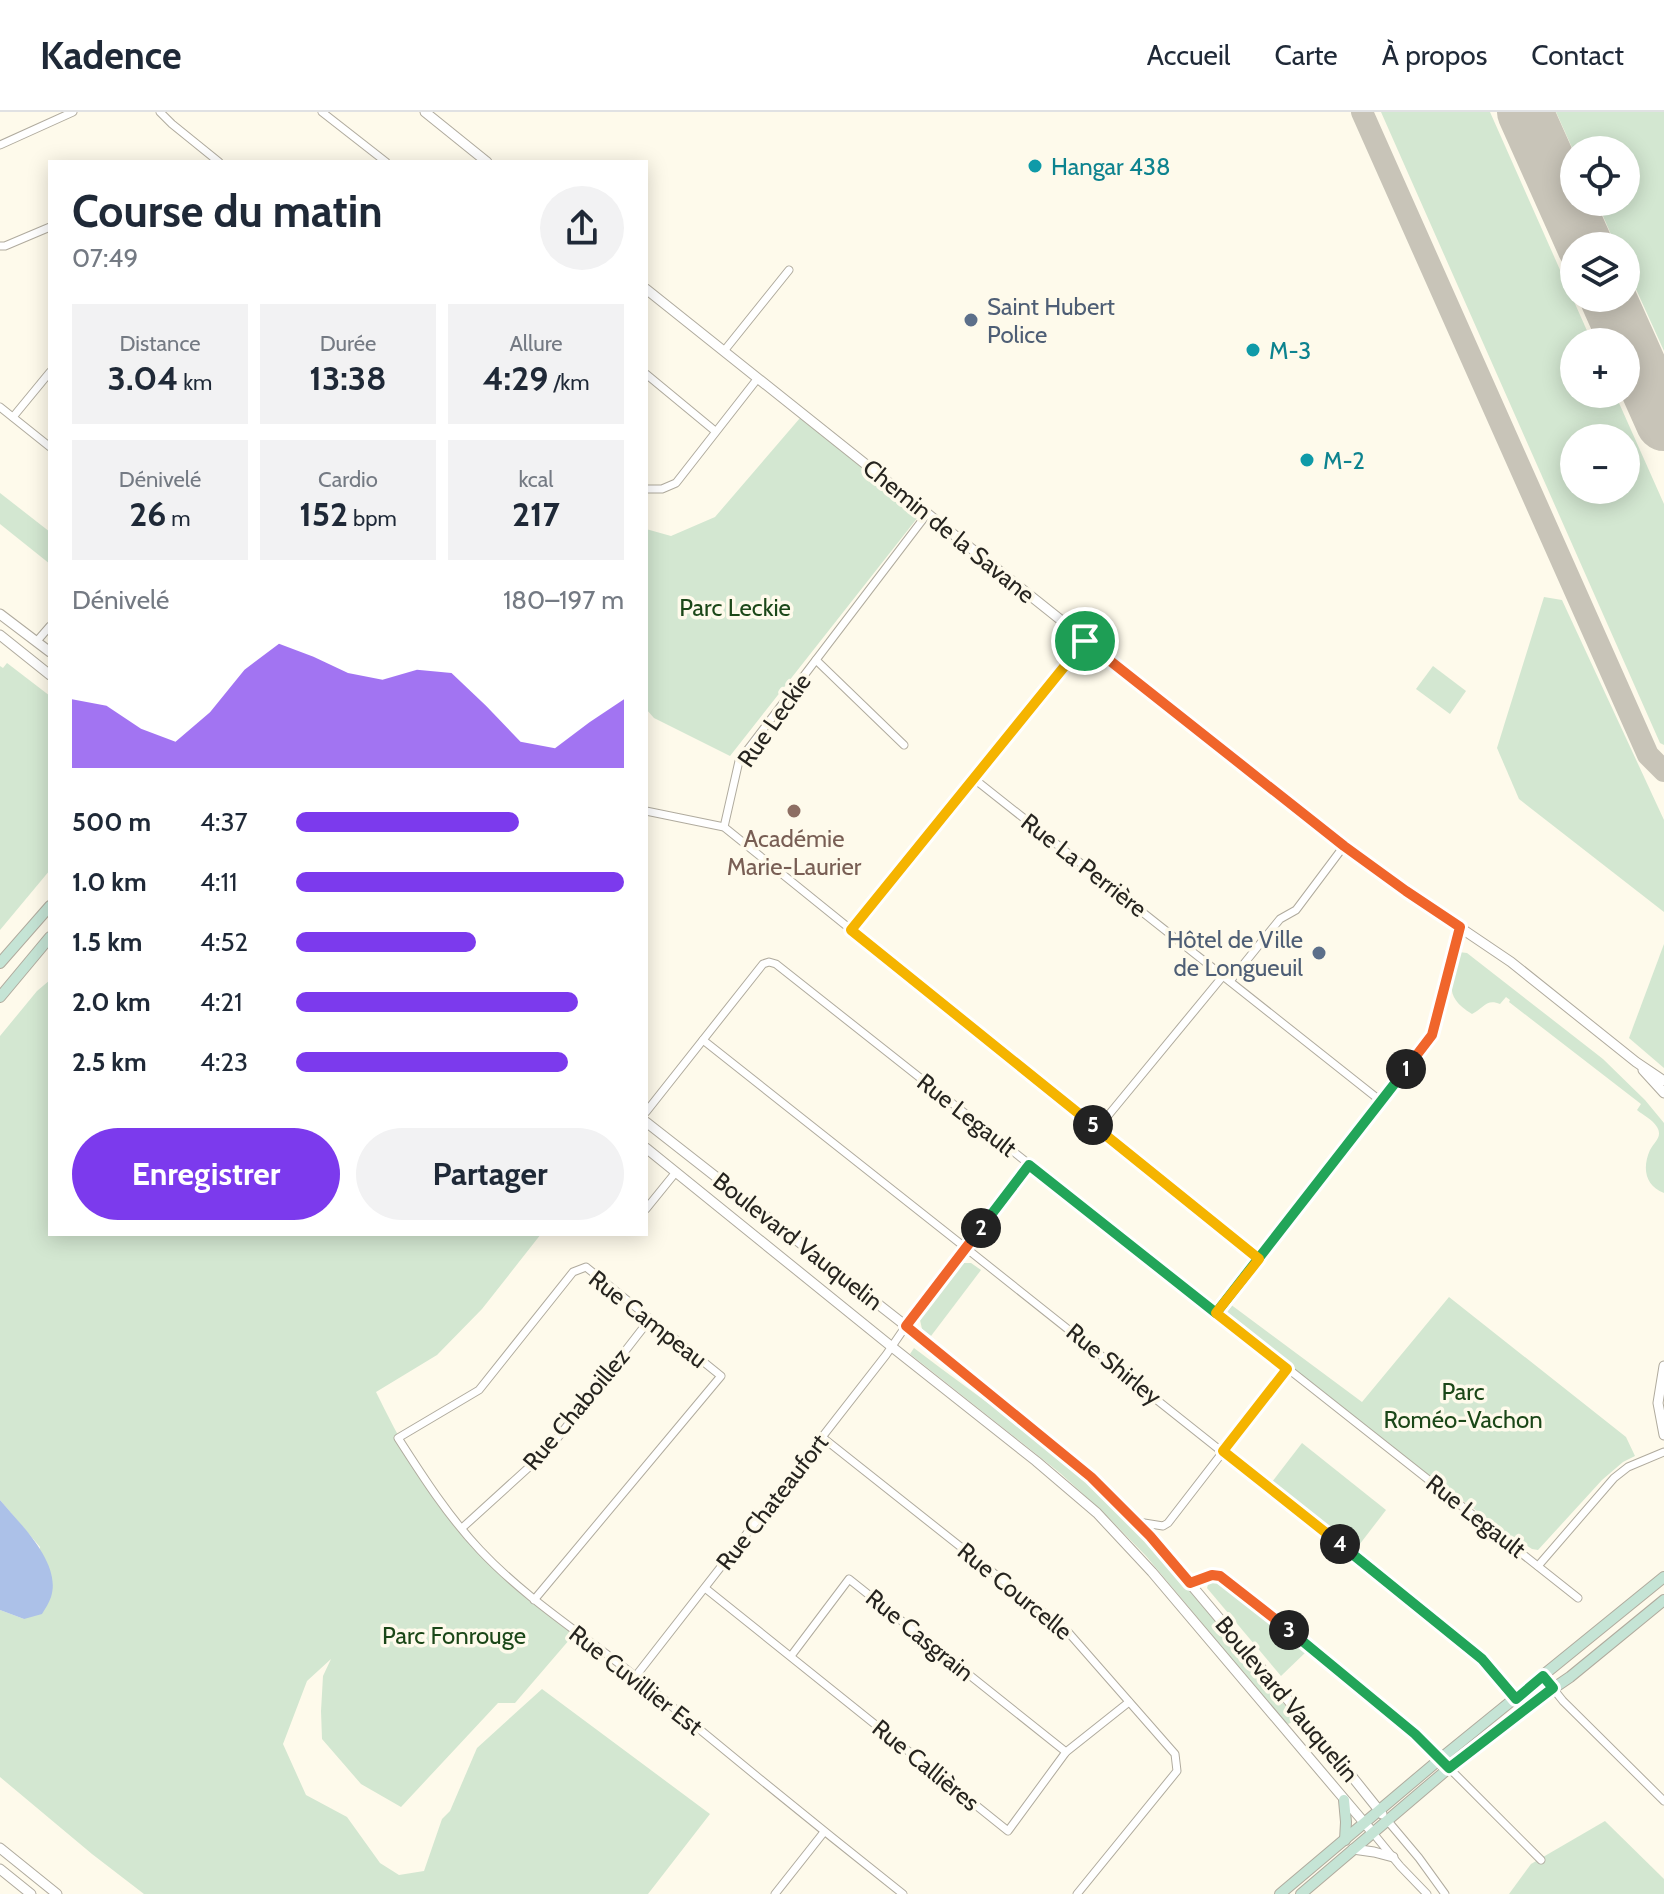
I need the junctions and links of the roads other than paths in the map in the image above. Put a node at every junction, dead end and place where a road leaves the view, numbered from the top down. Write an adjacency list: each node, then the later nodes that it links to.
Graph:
1 (73, 112): 5 (street)
2 (160, 112): 6 (street)
3 (322, 112): 7 (street)
4 (425, 112): 8 (street)
5 (0, 145)
6 (217, 160)
7 (383, 160)
8 (485, 160)
9 (48, 228): 10 (street)
10 (0, 246)
11 (789, 270): 13 (street)
12 (648, 291): 13 (street, Chemin de la Savane)
13 (724, 351): 16 (street, Chemin de la Savane)
14 (48, 374): 18 (street)
15 (648, 376): 19 (street)
16 (758, 378): 19 (street); 22 (street, Chemin de la Savane)
17 (0, 407): 18 (street)
18 (13, 417): 20 (street)
19 (715, 431): 21 (street)
20 (48, 445)
21 (648, 489)
22 (927, 514): 27 (street, Chemin de la Savane); 29 (street, Rue Leckie)
23 (0, 614): 26 (street)
24 (48, 628): 26 (street)
25 (0, 635): 30 (street)
26 (37, 641): 28 (street)
27 (1085, 641): 32 (street); 35 (street, Chemin de la Savane)
28 (48, 650)
29 (816, 660): 31 (street, Rue Leckie); 34 (street, Rue Leckie)
30 (48, 673)
31 (904, 745)
32 (973, 778): 38 (street); 41 (street, Rue La Perrière)
33 (648, 811): 34 (street)
34 (724, 827): 38 (street)
35 (1344, 846): 37 (street, Chemin de la Savane); 41 (street)
36 (48, 908): 40 (main road)
37 (1460, 927): 44 (street, Chemin de la Savane); 47 (street)
38 (851, 930): 50 (street)
39 (48, 939): 42 (main road)
40 (0, 963)
41 (1226, 978): 47 (street, Rue La Perrière); 50 (street)
42 (0, 997)
43 (703, 1040): 48 (street); 52 (street, Rue Legault); 55 (street, Rue Shirley)
44 (1636, 1062): 45 (street, Chemin de la Savane); 46 (street, Chemin de la Savane)
45 (1664, 1081)
46 (1664, 1093)
47 (1382, 1102): 56 (street)
48 (648, 1109)
49 (648, 1124): 59 (street, Boulevard Vauquelin)
50 (1097, 1129): 56 (street)
51 (648, 1150): 53 (street, Boulevard Vauquelin)
52 (1029, 1165): 55 (street, Rue Chateaufort); 57 (street, Rue Legault)
53 (676, 1172): 54 (street, Boulevard Vauquelin); 60 (street, Boulevard Vauquelin)
54 (648, 1207)
55 (965, 1248): 59 (street, Rue Chateaufort); 66 (street, Rue Shirley)
56 (1259, 1259): 57 (street)
57 (1216, 1313): 62 (street, Rue Legault)
58 (650, 1319): 65 (street, Rue Campeau); 69 (street, Rue Chaboillez); 75 (street, Rue Campeau)
59 (906, 1326): 60 (street, Rue Chateaufort); 68 (street, Boulevard Vauquelin)
60 (892, 1347): 64 (street, Rue Chateaufort); 86 (street, Boulevard Vauquelin)
61 (1664, 1366): 63 (street)
62 (1287, 1369): 66 (street); 70 (street, Rue Legault)
63 (1664, 1435)
64 (822, 1437): 73 (street, Rue Chateaufort); 82 (street, Rue Courcelle)
65 (398, 1438): 69 (street, Rue Cuvillier Est)
66 (1223, 1451): 68 (street); 81 (street, Rue Shirley)
67 (1664, 1452): 70 (street)
68 (1136, 1521): 72 (street, Boulevard Vauquelin)
69 (462, 1528): 75 (street, Rue Cuvillier Est)
70 (1538, 1566): 74 (street, Rue Legault)
71 (1664, 1577): 78 (main road)
72 (1190, 1583): 84 (street); 88 (street, Boulevard Vauquelin)
73 (705, 1588): 77 (street, Rue Callières); 79 (street, Rue Chateaufort)
74 (1578, 1598)
75 (534, 1600): 79 (street, Rue Cuvillier Est)
76 (1664, 1600): 80 (main road)
77 (791, 1656): 83 (street, Rue Casgrain); 83 (street, Rue Callières)
78 (1543, 1676): 80 (street); 81 (main road)
79 (635, 1677): 91 (street, Rue Cuvillier Est)
80 (1553, 1688): 85 (main road); 87 (street)
81 (1516, 1699): 84 (main road)
82 (1129, 1702): 83 (street, Rue Callières); 103 (street, Rue Courcelle)
83 (1066, 1752)
84 (1440, 1759): 85 (street); 88 (main road)
85 (1449, 1768): 89 (main road); 97 (street)
86 (1344, 1800): 90 (street, Boulevard Vauquelin); 93 (main road)
87 (1664, 1801)
88 (1380, 1811): 89 (street, Boulevard Vauquelin); 90 (main road)
89 (1387, 1820): 92 (main road); 107 (street)
90 (1364, 1823): 92 (street, Boulevard Vauquelin); 93 (main road)
91 (824, 1832): 101 (street); 102 (street, Rue Cuvillier Est)
92 (1373, 1833): 95 (main road); 96 (street)
93 (1345, 1840): 104 (main road)
94 (0, 1848): 100 (street)
95 (1353, 1849): 96 (street); 105 (main road)
96 (1393, 1857): 106 (street)
97 (1541, 1860)
98 (0, 1869): 99 (street)
99 (31, 1894)
100 (57, 1894)
101 (775, 1894)
102 (903, 1894)
103 (1077, 1894)
104 (1280, 1894)
105 (1301, 1894)
106 (1427, 1894)
107 (1445, 1894)

